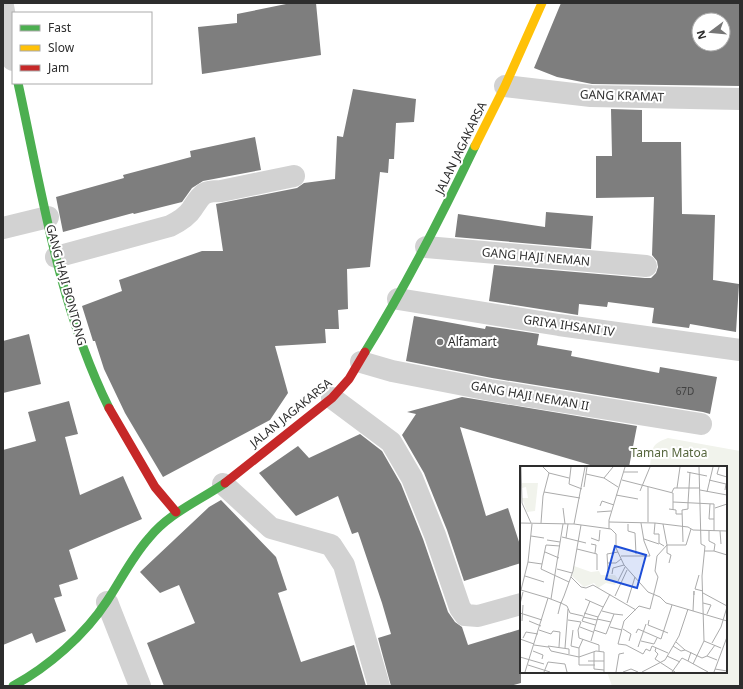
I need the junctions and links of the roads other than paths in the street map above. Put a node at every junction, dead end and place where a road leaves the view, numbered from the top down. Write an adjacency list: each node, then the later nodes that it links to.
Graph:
1 (542, 3): 5 (main road, JALAN JAGAKARSA)
2 (3, 6): 3 (street)
3 (12, 55)
4 (18, 84): 8 (main road, GANG HAJI BONTONG)
5 (505, 86): 6 (street, GANG KRAMAT); 10 (main road, JALAN JAGAKARSA)
6 (740, 99)
7 (294, 176): 11 (street)
8 (48, 217): 9 (street); 11 (main road, GANG HAJI BONTONG)
9 (3, 228)
10 (426, 247): 12 (street, GANG HAJI NEMAN); 13 (main road, JALAN JAGAKARSA)
11 (56, 258): 19 (main road, GANG HAJI BONTONG)
12 (646, 266)
13 (398, 299): 14 (street, GRIYA IHSANI IV); 15 (main road, JALAN JAGAKARSA)
14 (740, 350)
15 (361, 362): 16 (main road, JALAN JAGAKARSA); 17 (street, GANG HAJI NEMAN II)
16 (332, 398): 18 (main road, JALAN JAGAKARSA); 21 (street)
17 (701, 424)
18 (222, 484): 19 (main road, JALAN JAGAKARSA); 24 (street)
19 (176, 512): 20 (main road, JALAN JAGAKARSA)
20 (107, 602): 22 (main road, JALAN JAGAKARSA); 23 (street)
21 (520, 604)
22 (13, 686)
23 (140, 686)
24 (380, 686)

